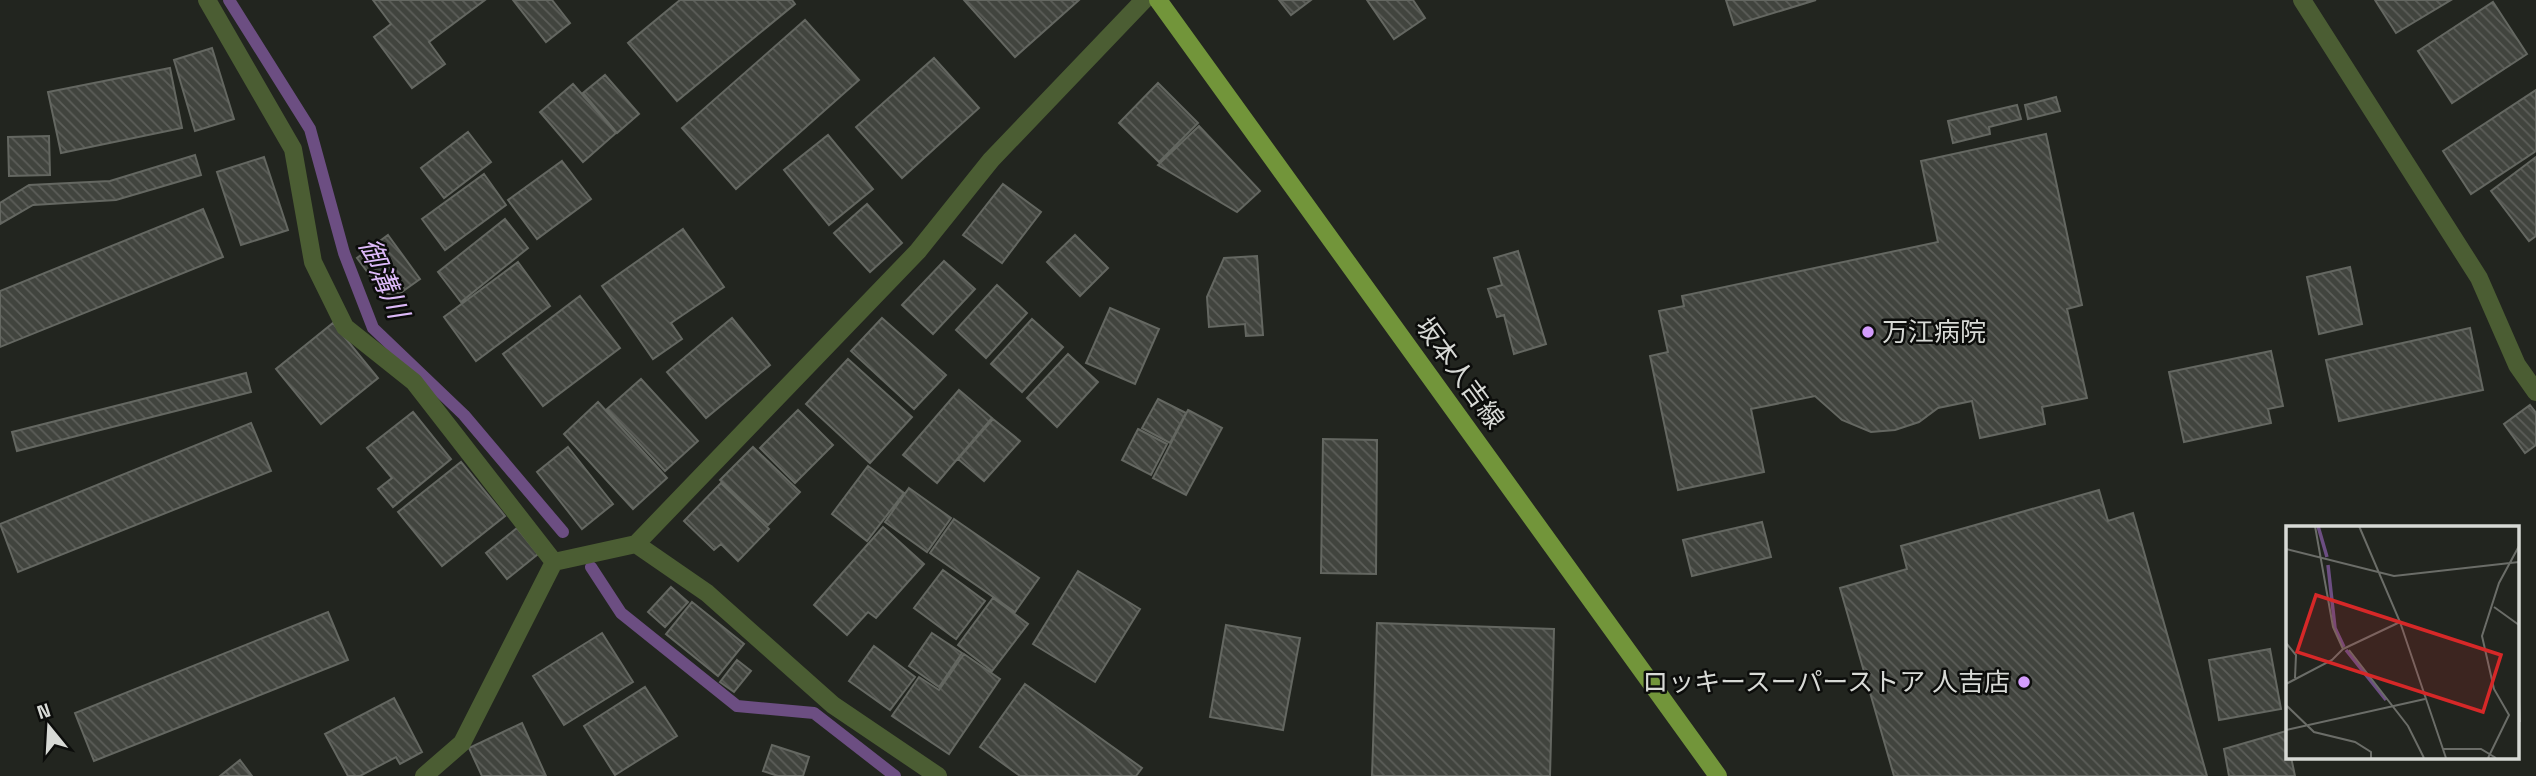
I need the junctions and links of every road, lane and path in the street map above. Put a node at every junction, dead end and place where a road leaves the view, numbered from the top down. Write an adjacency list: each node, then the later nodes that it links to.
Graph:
1 (207, 0): 7 (street)
2 (1144, 0): 6 (street)
3 (1158, 0): 10 (main road, 坂本人吉線)
4 (2302, 0): 5 (street)
5 (2536, 392)
6 (636, 544): 7 (street); 9 (street)
7 (554, 562): 8 (street)
8 (424, 776)
9 (938, 776)
10 (1718, 776)

